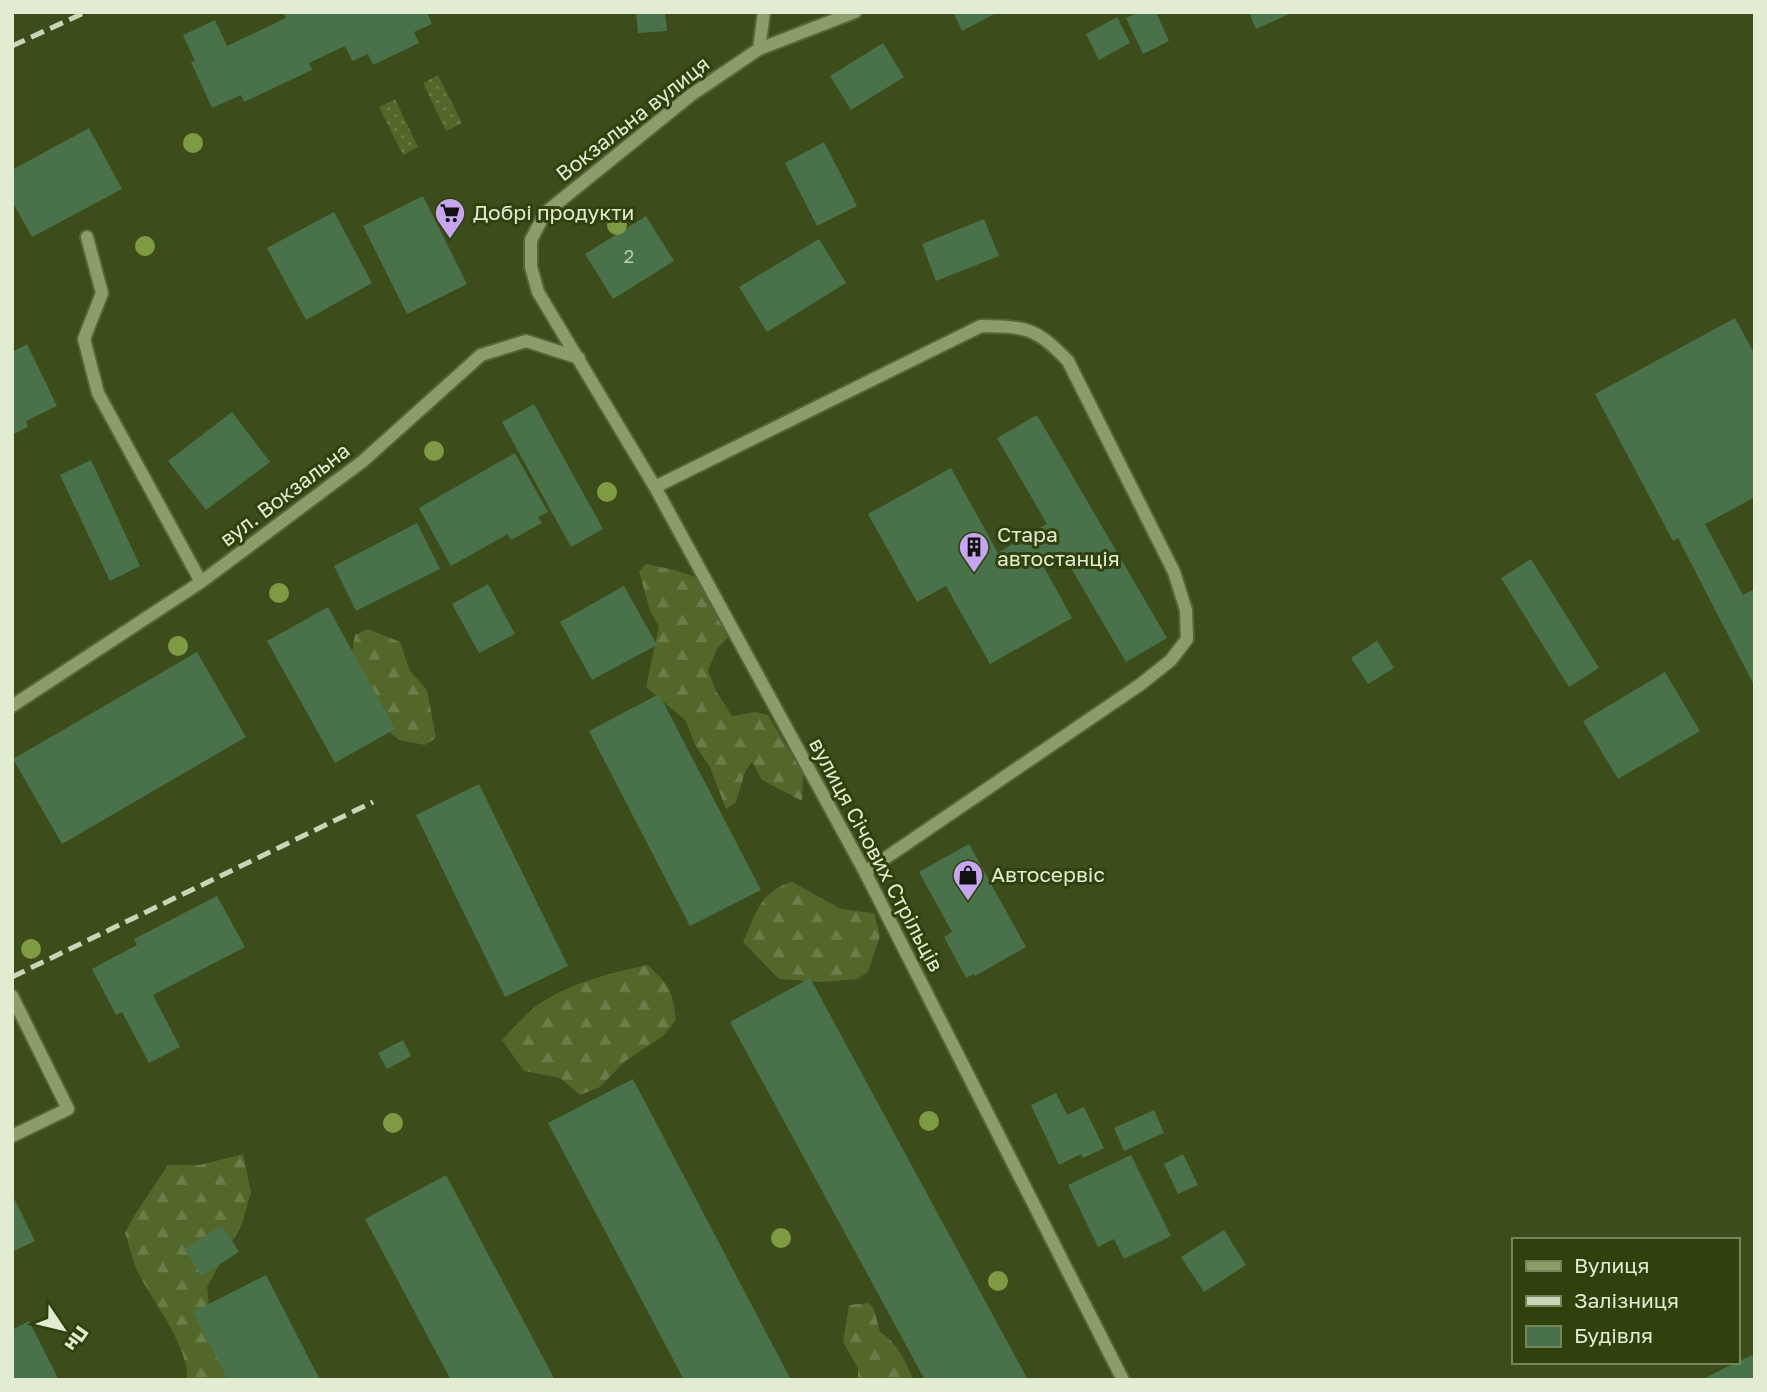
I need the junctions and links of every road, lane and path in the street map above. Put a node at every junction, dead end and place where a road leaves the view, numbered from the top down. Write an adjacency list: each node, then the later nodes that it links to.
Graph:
1 (764, 12): 3 (street)
2 (855, 12): 3 (street, Вокзальна вулиця)
3 (759, 49): 5 (street, Вокзальна вулиця)
4 (88, 237): 7 (street)
5 (579, 358): 6 (street, вулиця Січових Стрільців); 7 (street, вул. Вокзальна)
6 (655, 487): 9 (street, вулиця Січових Стрільців); 9 (street)
7 (201, 582): 8 (street, вул. Вокзальна)
8 (12, 706)
9 (865, 872): 12 (street, вулиця Січових Стрільців)
10 (12, 996): 11 (street)
11 (12, 1136)
12 (1123, 1380)

